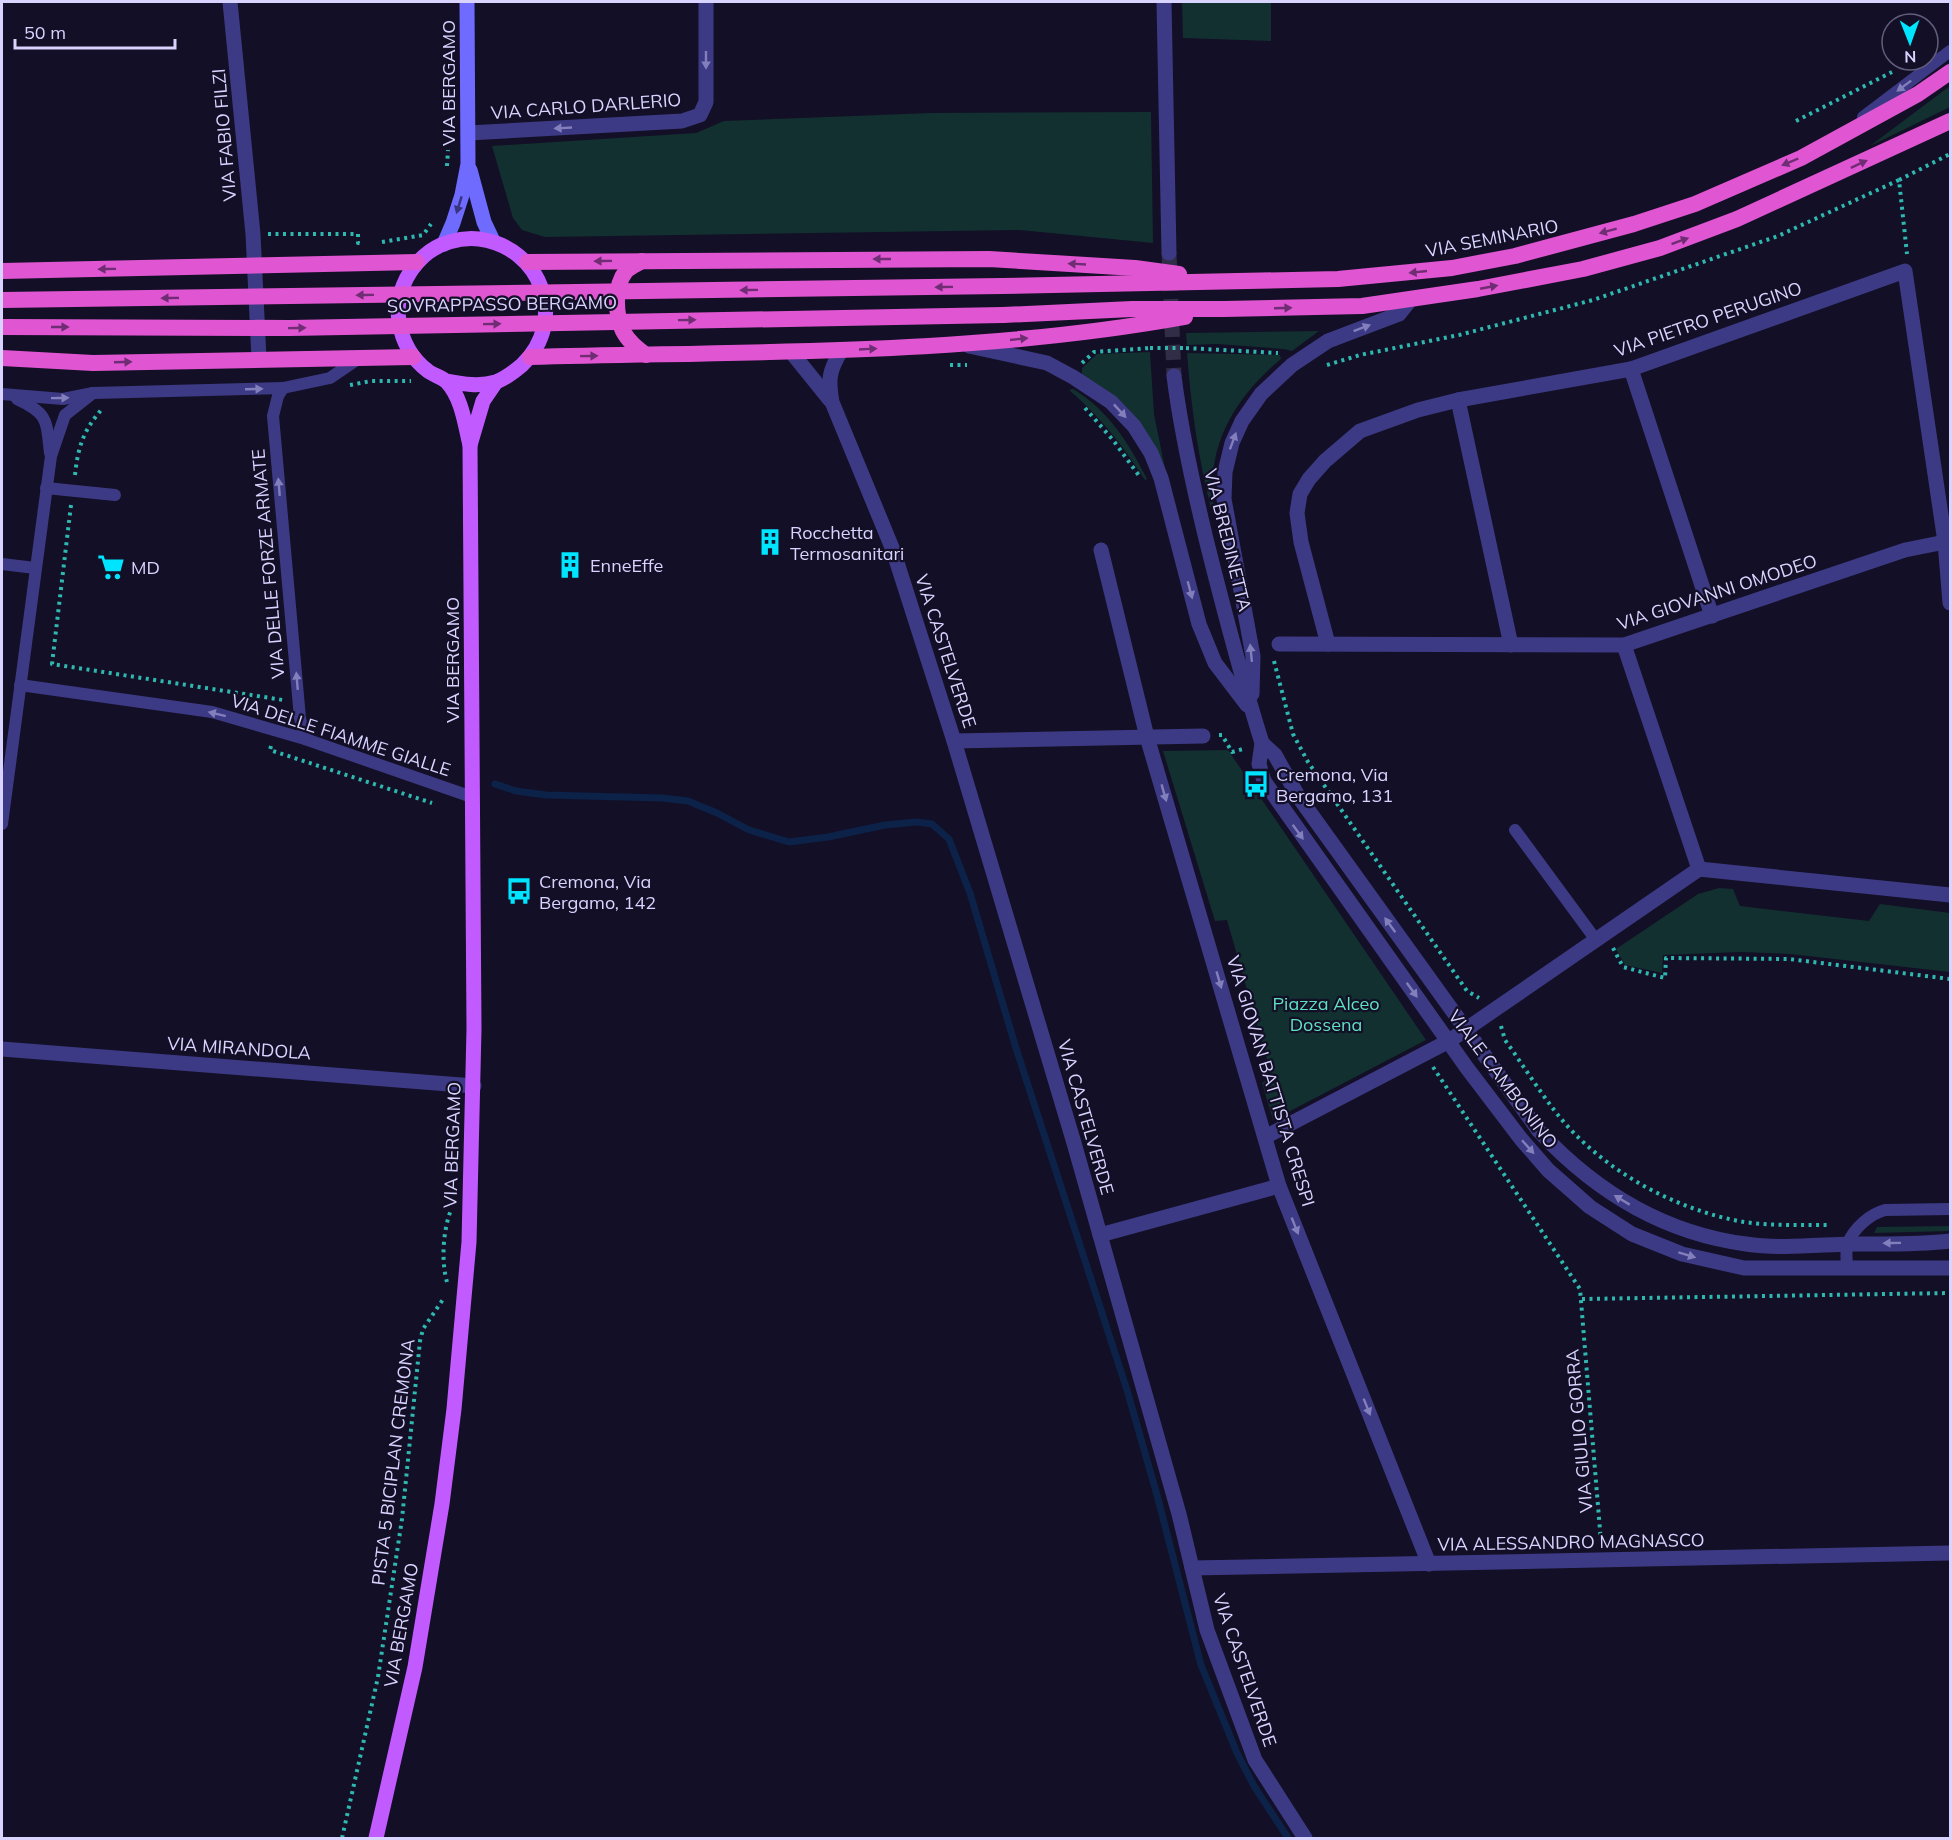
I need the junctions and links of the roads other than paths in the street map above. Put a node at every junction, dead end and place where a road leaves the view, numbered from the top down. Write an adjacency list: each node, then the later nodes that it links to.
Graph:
1 (230, 2): 17 (street, VIA FABIO FILZI)
2 (467, 2): 8 (main road, VIA BERGAMO)
3 (706, 2): 8 (street, VIA CARLO DARLERIO, one-way to 8)
4 (1164, 2): 13 (street)
5 (1950, 51): 9 (lane, one-way to 9)
6 (1950, 72): 9 (highway, VIA SEMINARIO)
7 (1950, 121): 21 (highway, one-way to 7)
8 (468, 134): 10 (main road, VIA BERGAMO)
9 (1829, 142): 19 (highway, VIA SEMINARIO, one-way to 19)
10 (468, 164): 11 (main road, VIA BERGAMO); 12 (main road, VIA BERGAMO, one-way to 12)
11 (493, 241): 12 (main road, VIA BERGAMO); 16 (main road, VIA BERGAMO)
12 (444, 244): 15 (main road, VIA BERGAMO)
13 (1169, 253)
14 (642, 261): 16 (highway, one-way to 16); 19 (highway, one-way to 14); 28 (highway)
15 (417, 262): 17 (highway); 29 (main road, VIA BERGAMO)
16 (527, 262): 30 (main road, VIA BERGAMO)
17 (255, 265): 18 (highway, one-way to 18); 33 (street, VIA FABIO FILZI)
18 (2, 271)
19 (1228, 280): 20 (highway, VIA SEMINARIO)
20 (1002, 286): 22 (highway, SOVRAPPASSO BERGAMO, one-way to 22, bridge)
21 (1411, 299): 23 (highway, one-way to 21); 58 (street, one-way to 21)
22 (2, 300)
23 (1224, 309): 24 (highway, SOVRAPPASSO BERGAMO, one-way to 23, bridge); 25 (highway, one-way to 23)
24 (2, 327)
25 (961, 345): 26 (highway, one-way to 25); 58 (street, one-way to 58)
26 (841, 351): 27 (highway); 42 (street, VIA CASTELVERDE)
27 (792, 352): 28 (highway); 42 (street, VIA CASTELVERDE)
28 (646, 355): 30 (highway, one-way to 28)
29 (413, 357): 32 (highway); 36 (main road, VIA BERGAMO)
30 (530, 357): 37 (main road, VIA BERGAMO)
31 (2, 358): 33 (highway, one-way to 33)
32 (359, 358): 33 (highway); 38 (lane)
33 (259, 359)
34 (1631, 369): 41 (street, VIA PIETRO PERUGINO); 47 (street, VIA PIETRO PERUGINO); 52 (street)
35 (1174, 376): 58 (street, VIA BREDINETTA)
36 (447, 381): 37 (main road, VIA BERGAMO); 43 (main road, VIA BERGAMO)
37 (496, 382): 43 (main road, VIA BERGAMO)
38 (284, 388): 39 (lane, one-way to 38); 61 (lane, VIA DELLE FORZE ARMATE, one-way to 38)
39 (93, 393): 40 (lane, one-way to 39); 44 (lane)
40 (6, 395): 44 (lane)
41 (1458, 400): 53 (street, VIA PIETRO PERUGINO); 54 (street)
42 (832, 402): 62 (street, VIA CASTELVERDE)
43 (470, 445): 64 (main road, VIA BERGAMO)
44 (51, 456): 45 (lane)
45 (46, 488): 46 (lane); 50 (lane)
46 (115, 495)
47 (1945, 542): 51 (street); 52 (street, VIA GIOVANNI OMODEO)
48 (1101, 550): 60 (street, VIA GIOVAN BATTISTA CRESPI)
49 (2, 564): 50 (lane)
50 (35, 568): 57 (lane)
51 (1950, 603)
52 (1712, 616): 55 (street, VIA GIOVANNI OMODEO)
53 (1328, 644): 54 (street, VIA GIOVANNI OMODEO); 56 (street, VIA GIOVANNI OMODEO)
54 (1512, 645): 55 (street, VIA GIOVANNI OMODEO)
55 (1624, 645): 67 (street)
56 (1276, 650)
57 (20, 685): 61 (lane, VIA DELLE FIAMME GIALLE, one-way to 57); 65 (lane)
58 (1252, 712): 63 (street, VIALE CAMBONINO)
59 (1203, 736): 60 (street)
60 (1147, 737): 62 (street); 74 (street, VIA GIOVAN BATTISTA CRESPI, one-way to 74)
61 (305, 739): 64 (lane, VIA DELLE FIAMME GIALLE)
62 (954, 741): 77 (street, VIA CASTELVERDE)
63 (1262, 743): 70 (street, VIALE CAMBONINO, one-way to 63); 71 (street, VIALE CAMBONINO, one-way to 71)
64 (472, 797): 73 (main road, VIA BERGAMO)
65 (2, 824)
66 (1515, 830): 69 (lane)
67 (1699, 869): 68 (street); 69 (street)
68 (1950, 895)
69 (1600, 937): 70 (street)
70 (1465, 1030): 71 (street); 79 (street, VIALE CAMBONINO, one-way to 70)
71 (1449, 1041): 74 (street); 80 (street, VIALE CAMBONINO, one-way to 80)
72 (2, 1049): 73 (street, VIA MIRANDOLA)
73 (474, 1086): 85 (main road, VIA BERGAMO)
74 (1265, 1137): 75 (street, VIA GIOVAN BATTISTA CRESPI)
75 (1279, 1186): 77 (street); 83 (street, VIA GIOVAN BATTISTA CRESPI, one-way to 83)
76 (1950, 1209): 79 (lane)
77 (1100, 1235): 84 (street, VIA CASTELVERDE)
78 (1950, 1241): 79 (street, VIALE CAMBONINO, one-way to 79)
79 (1847, 1244): 80 (lane)
80 (1847, 1268): 81 (street, VIALE CAMBONINO)
81 (1950, 1268)
82 (1950, 1553): 83 (street, VIA ALESSANDRO MAGNASCO)
83 (1429, 1564): 84 (street, VIA ALESSANDRO MAGNASCO)
84 (1192, 1568): 86 (street, VIA CASTELVERDE)
85 (376, 1839)
86 (1305, 1839)

